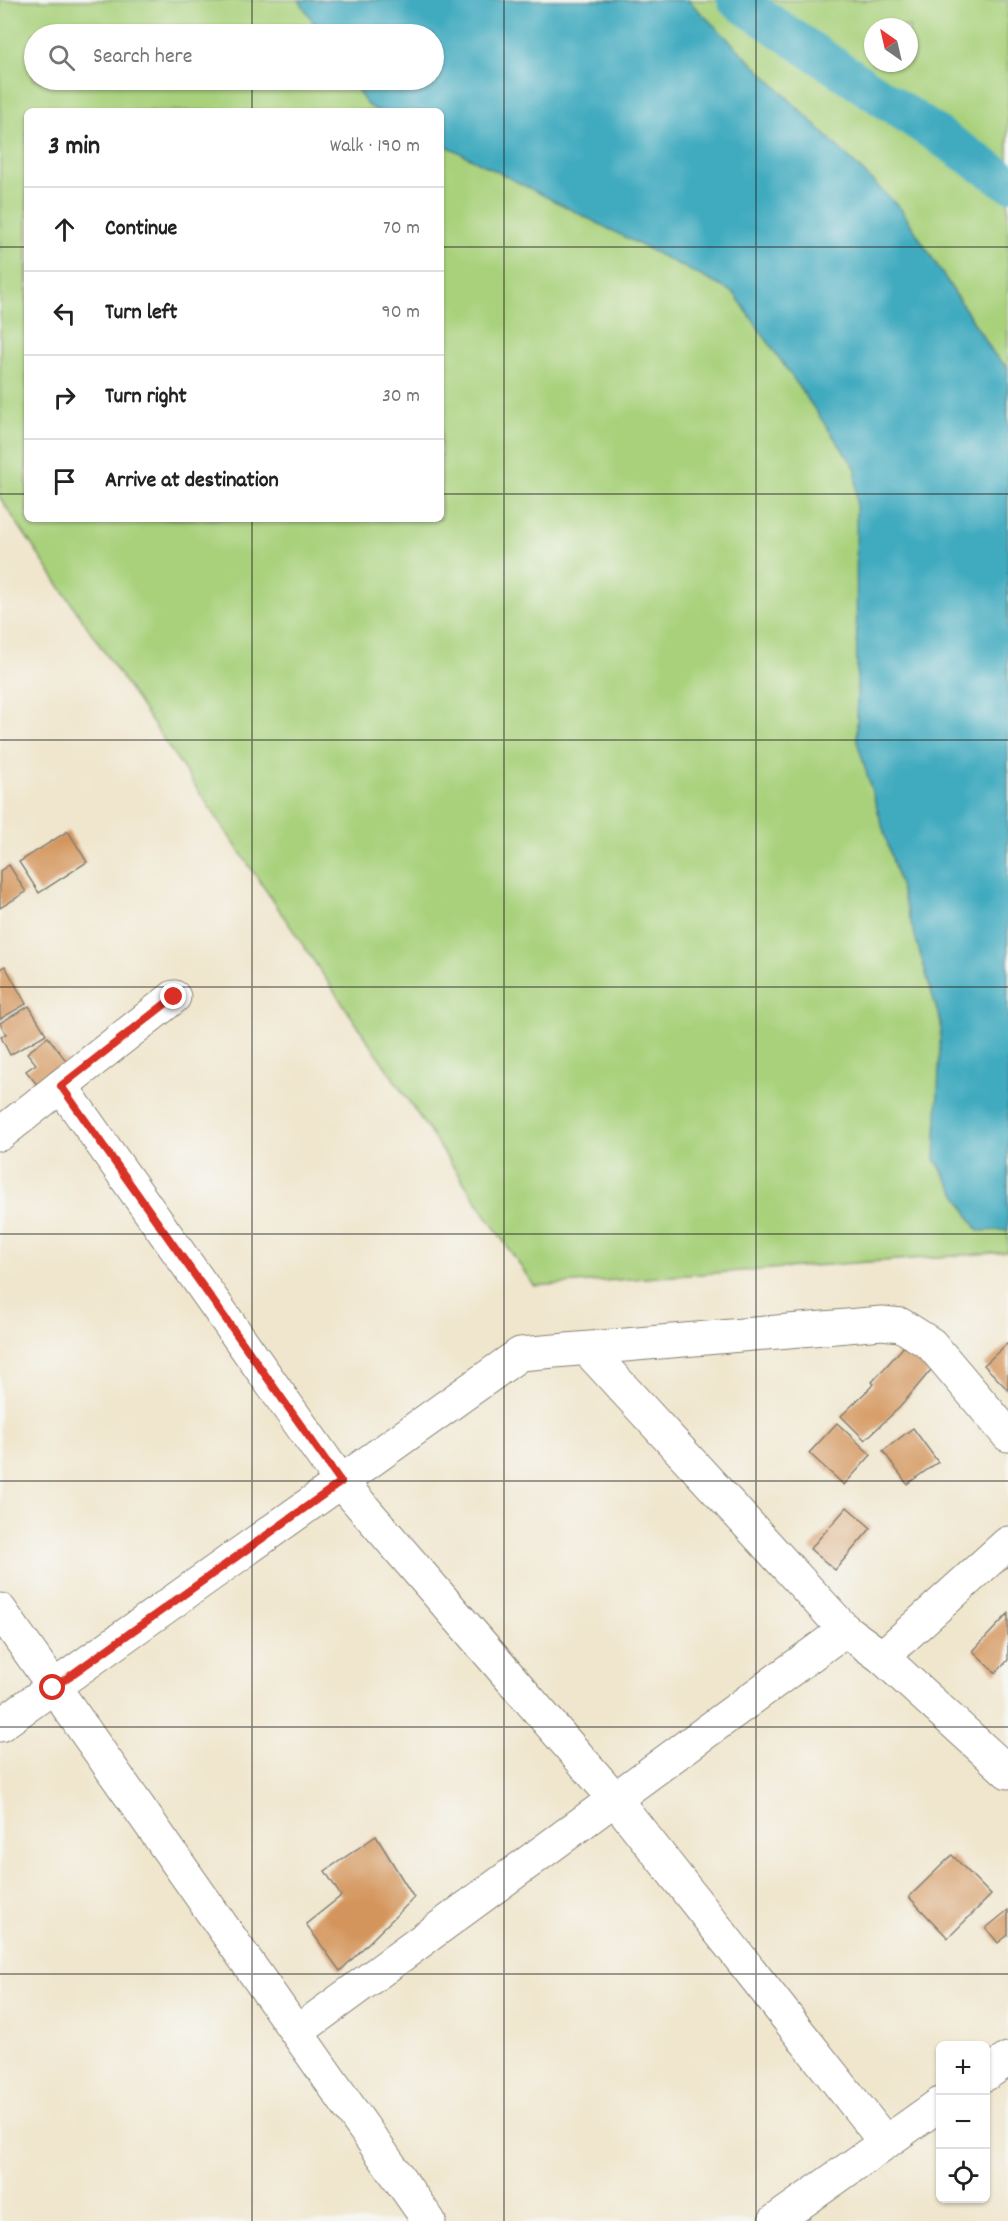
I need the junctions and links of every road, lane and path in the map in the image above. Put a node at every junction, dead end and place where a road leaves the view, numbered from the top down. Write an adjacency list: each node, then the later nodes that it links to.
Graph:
1 (174, 997): 2 (street)
2 (61, 1086): 3 (street); 6 (street)
3 (0, 1134)
4 (587, 1349): 5 (street); 6 (street); 9 (street)
5 (1008, 1435)
6 (341, 1482): 11 (street); 14 (street)
7 (1008, 1543): 10 (street)
8 (0, 1610): 11 (street)
9 (845, 1630): 10 (street); 14 (street)
10 (882, 1657): 13 (street)
11 (53, 1688): 12 (street); 15 (street)
12 (0, 1725)
13 (1008, 1772)
14 (615, 1799): 15 (street); 19 (street)
15 (297, 2032): 20 (street)
16 (1008, 2059): 17 (street)
17 (990, 2071)
18 (936, 2107): 19 (street)
19 (885, 2142): 21 (street)
20 (429, 2221)
21 (776, 2221)

